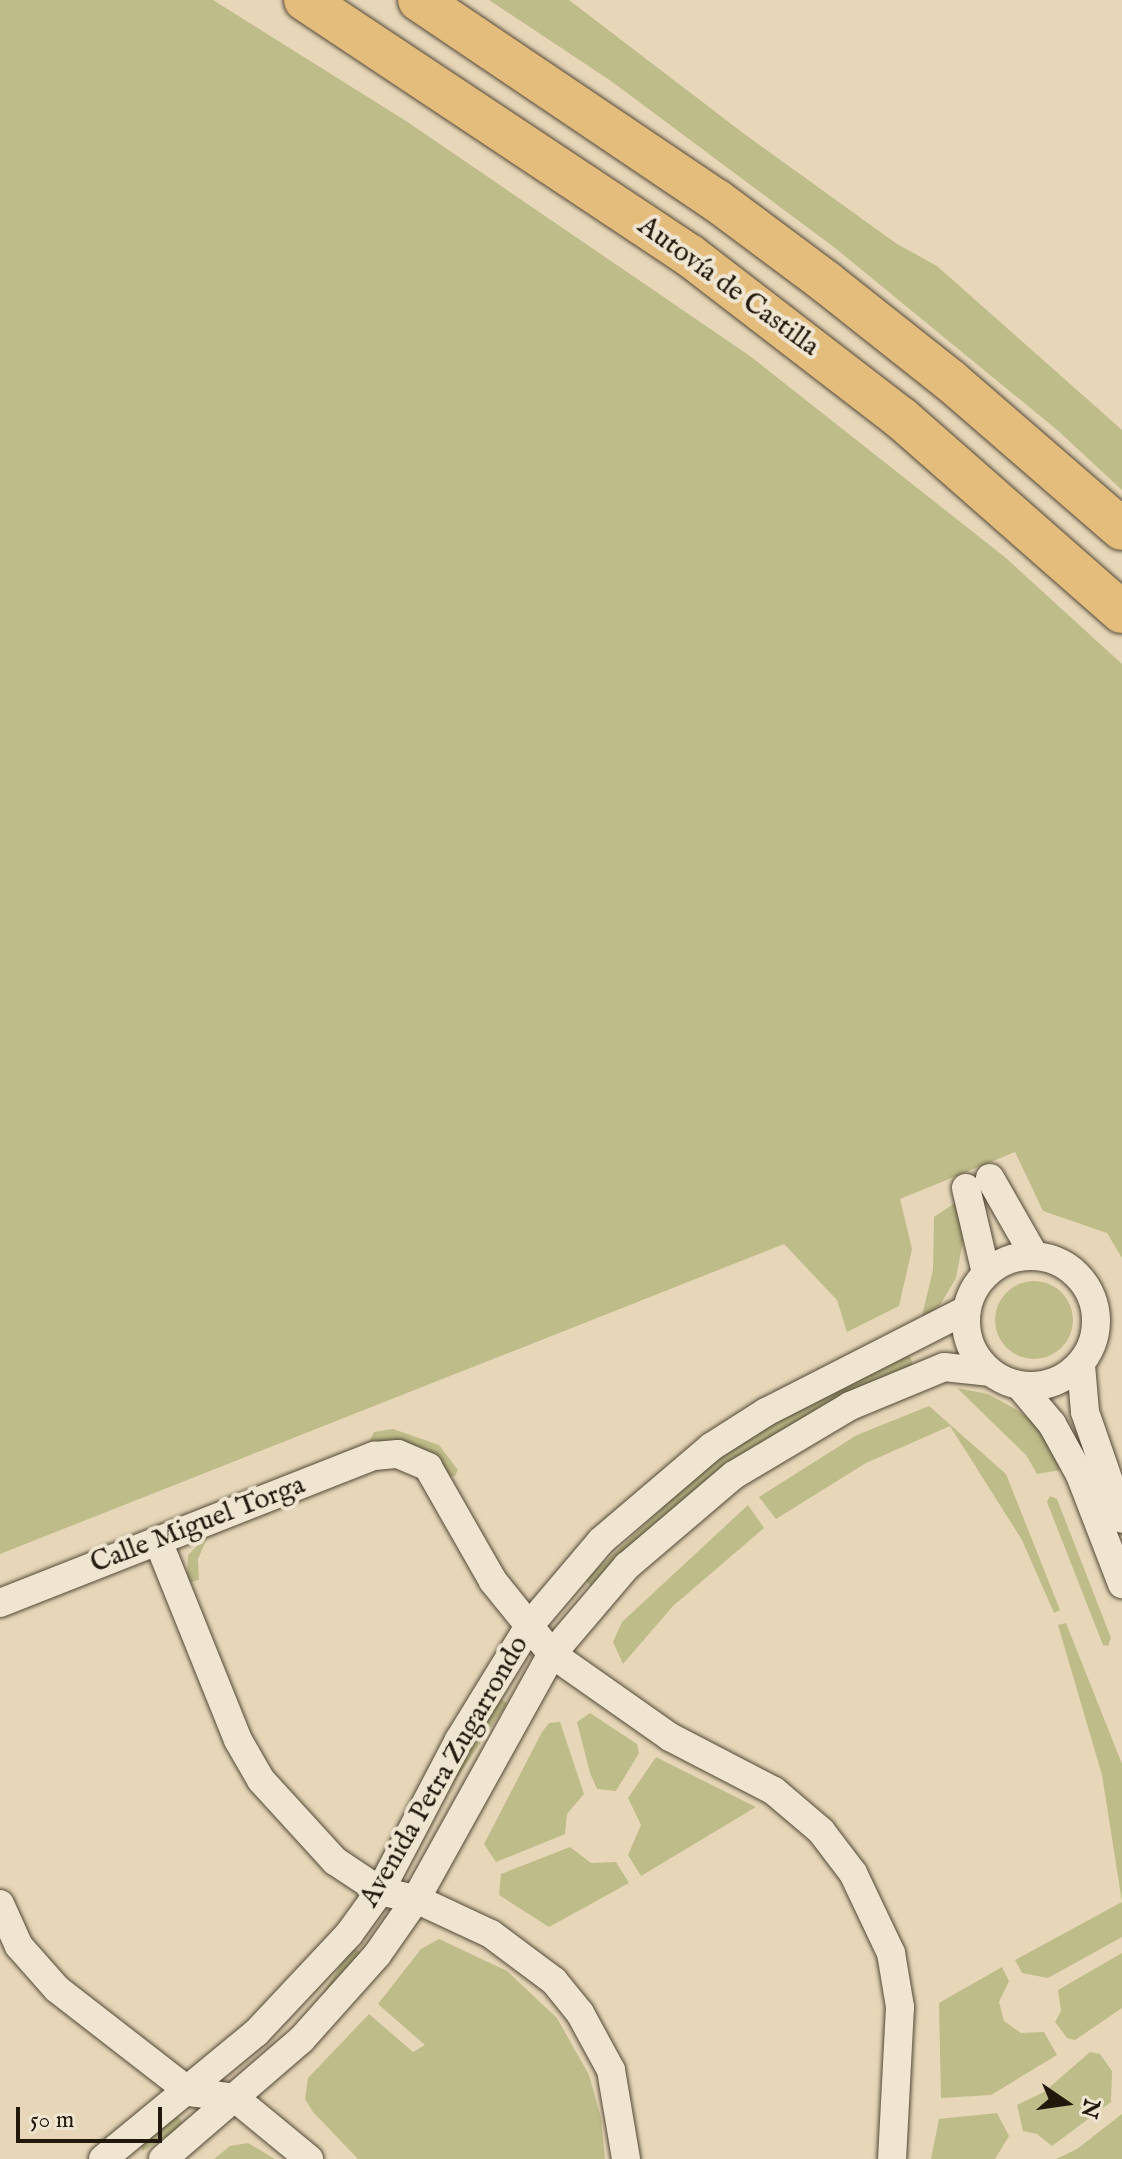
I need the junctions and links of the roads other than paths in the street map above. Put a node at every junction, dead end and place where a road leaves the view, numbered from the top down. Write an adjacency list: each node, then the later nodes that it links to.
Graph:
1 (277, 0): 6 (highway)
2 (305, 0): 6 (highway, Autovía de Castilla)
3 (419, 0): 5 (highway)
4 (433, 0): 5 (highway)
5 (516, 61): 7 (highway)
6 (479, 112): 8 (highway, Autovía de Castilla)
7 (1122, 529)
8 (1122, 612)
9 (1034, 1255): 10 (street); 10 (street); 12 (street)
10 (986, 1273): 11 (street)
11 (966, 1310): 13 (street); 19 (street, Avenida Petra Zugarrondo)
12 (1081, 1365): 14 (street); 15 (street)
13 (989, 1372): 14 (street); 20 (street, Avenida Petra Zugarrondo)
14 (1020, 1386): 17 (street)
15 (1122, 1519)
16 (158, 1541): 18 (street, Calle Miguel Torga); 19 (street, Calle Miguel Torga); 21 (street)
17 (1122, 1584)
18 (0, 1603)
19 (529, 1626): 20 (street); 21 (street, Avenida Petra Zugarrondo)
20 (552, 1654): 22 (street, Avenida Petra Zugarrondo); 30 (street)
21 (380, 1891): 22 (street); 24 (street, Avenida Petra Zugarrondo)
22 (416, 1899): 25 (street, Avenida Petra Zugarrondo); 29 (street)
23 (0, 1904): 24 (street)
24 (190, 2092): 25 (street); 26 (street, Avenida Petra Zugarrondo)
25 (235, 2098): 27 (street, Avenida Petra Zugarrondo); 28 (street)
26 (103, 2159)
27 (163, 2159)
28 (309, 2159)
29 (626, 2159)
30 (892, 2159)

